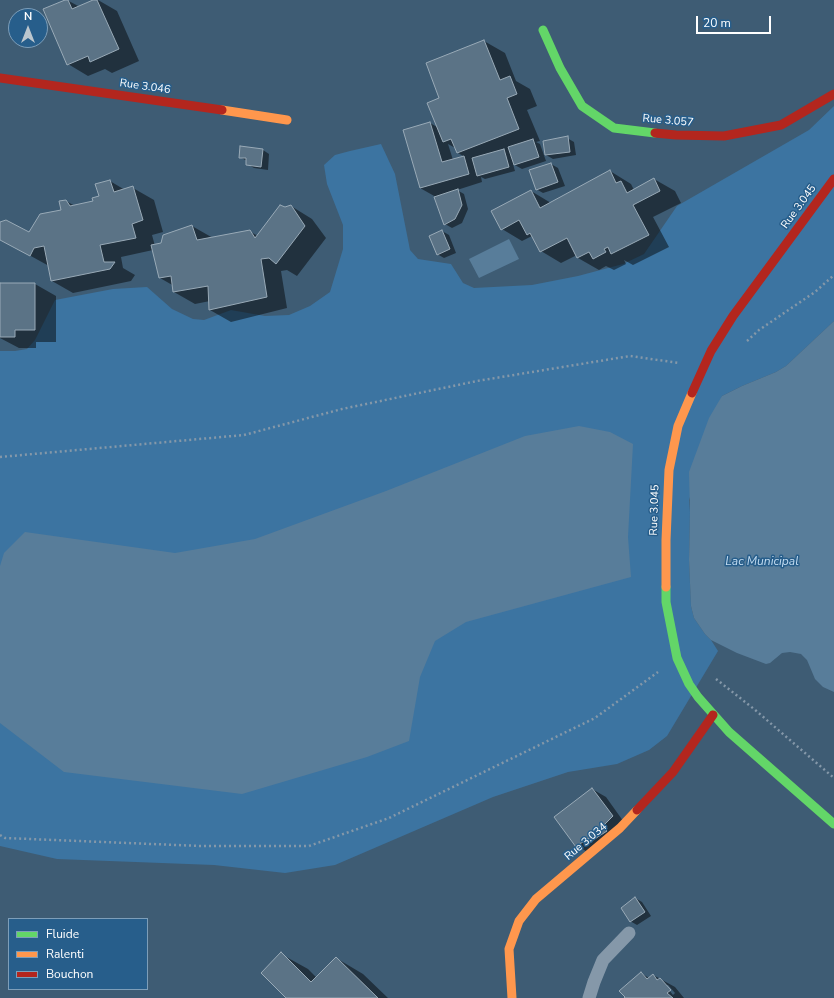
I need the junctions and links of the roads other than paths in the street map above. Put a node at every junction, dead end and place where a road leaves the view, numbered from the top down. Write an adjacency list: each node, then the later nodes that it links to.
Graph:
1 (543, 30): 3 (street, Rue 3.057)
2 (0, 78): 4 (street, Rue 3.046)
3 (834, 94)
4 (287, 120)
5 (834, 178): 6 (street, Rue 3.045)
6 (713, 716): 7 (street, Rue 3.045); 9 (street, Rue 3.034)
7 (834, 824)
8 (629, 933): 10 (lane)
9 (512, 998)
10 (589, 998)

